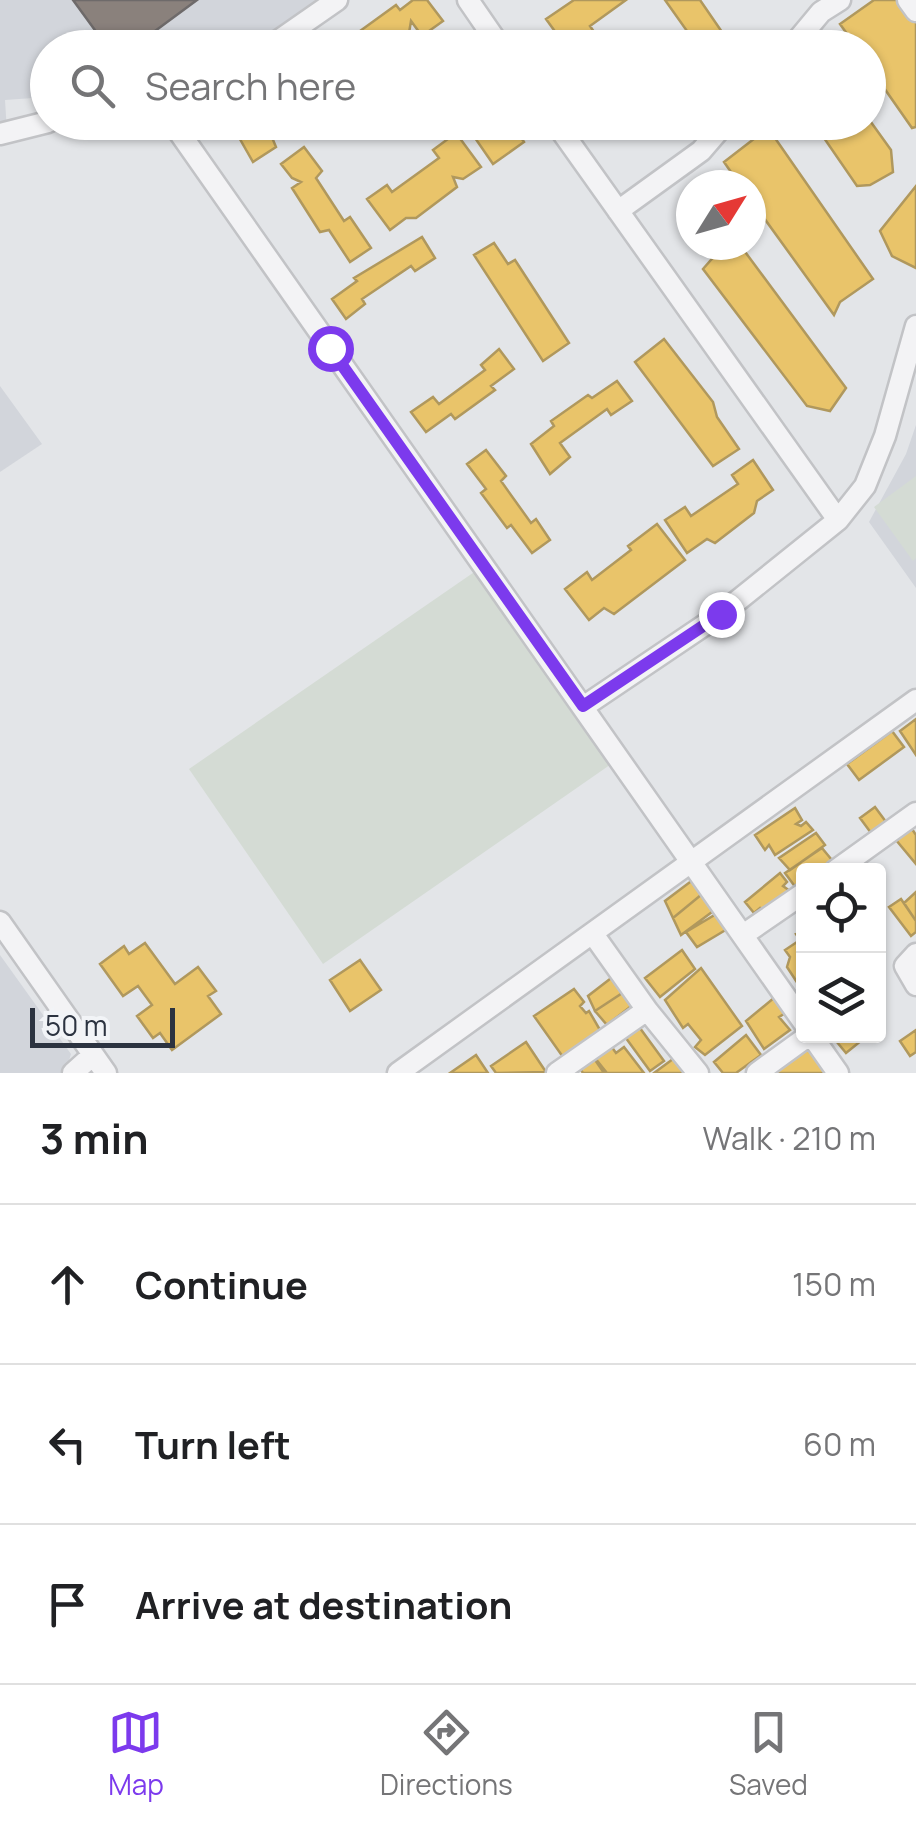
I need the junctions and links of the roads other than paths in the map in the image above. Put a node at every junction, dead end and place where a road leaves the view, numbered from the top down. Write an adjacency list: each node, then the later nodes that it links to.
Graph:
1 (337, 0): 6 (street)
2 (468, 0): 7 (street)
3 (840, 0): 8 (street)
4 (908, 0): 5 (street)
5 (916, 11)
6 (294, 30)
7 (489, 30)
8 (806, 30)
9 (30, 126): 10 (street)
10 (0, 134)
11 (185, 140): 18 (street)
12 (568, 140): 14 (street)
13 (711, 140): 14 (street)
14 (618, 211): 16 (street)
15 (916, 326): 16 (street)
16 (838, 520): 18 (street)
17 (916, 700): 20 (street)
18 (583, 706): 20 (street)
19 (916, 813): 21 (street)
20 (690, 861): 24 (street); 25 (street)
21 (845, 863)
22 (796, 899): 25 (street)
23 (0, 922): 32 (street)
24 (593, 934): 28 (street); 35 (street)
25 (743, 936): 29 (street)
26 (916, 954): 27 (street)
27 (916, 985)
28 (647, 1010): 36 (street); 37 (street)
29 (796, 1012)
30 (800, 1043): 38 (street)
31 (815, 1043): 39 (street)
32 (93, 1055): 33 (street); 34 (street)
33 (73, 1073)
34 (106, 1073)
35 (398, 1073)
36 (557, 1073)
37 (698, 1073)
38 (757, 1073)
39 (838, 1073)

